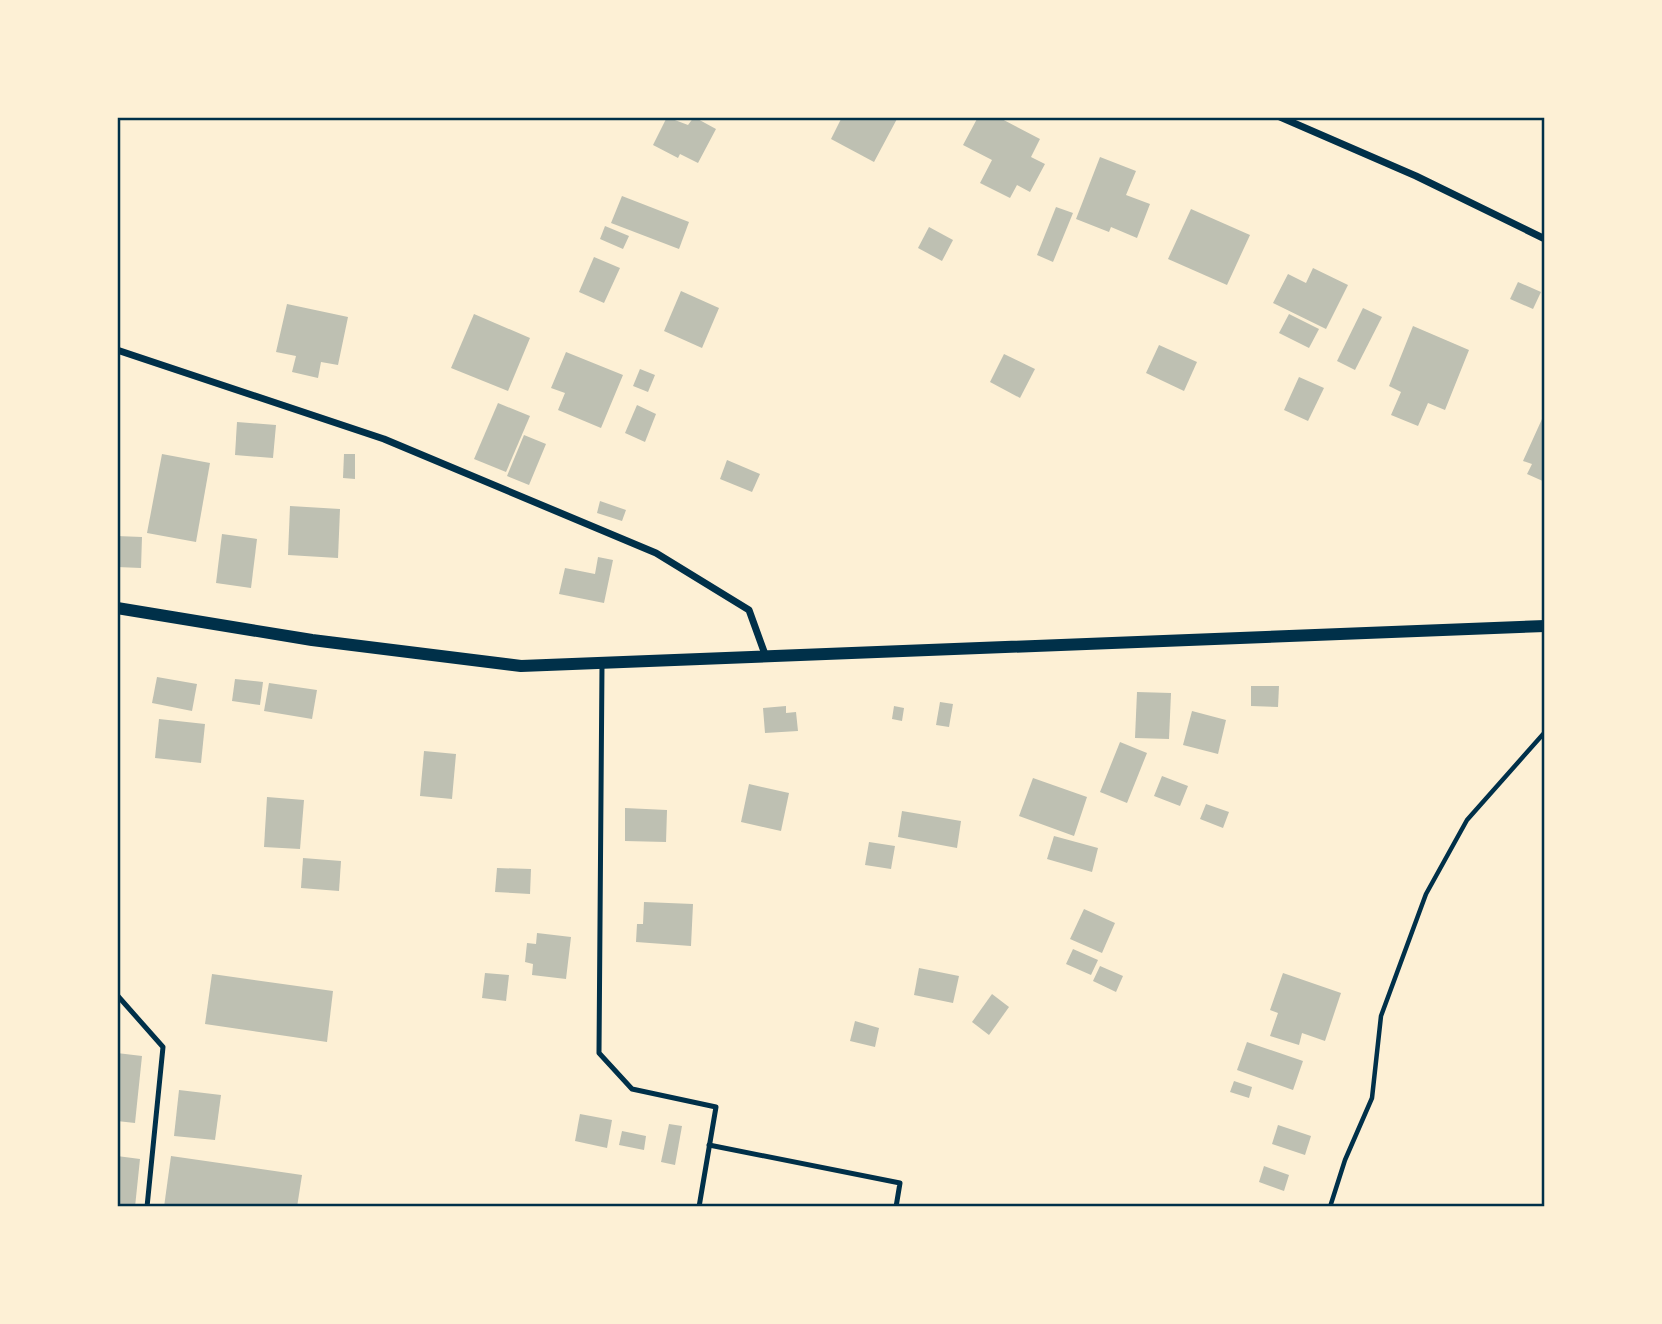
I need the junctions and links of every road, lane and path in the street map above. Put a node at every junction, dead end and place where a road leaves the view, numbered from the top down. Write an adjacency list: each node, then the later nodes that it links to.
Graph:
1 (1280, 117): 2 (street)
2 (1545, 239)
3 (117, 351): 6 (street)
4 (117, 608): 7 (street)
5 (1545, 626): 6 (street)
6 (766, 657): 7 (street)
7 (602, 665): 10 (lane)
8 (1545, 732): 14 (path)
9 (117, 995): 11 (lane)
10 (709, 1145): 12 (lane); 13 (lane)
11 (147, 1207)
12 (699, 1207)
13 (897, 1207)
14 (1330, 1207)

